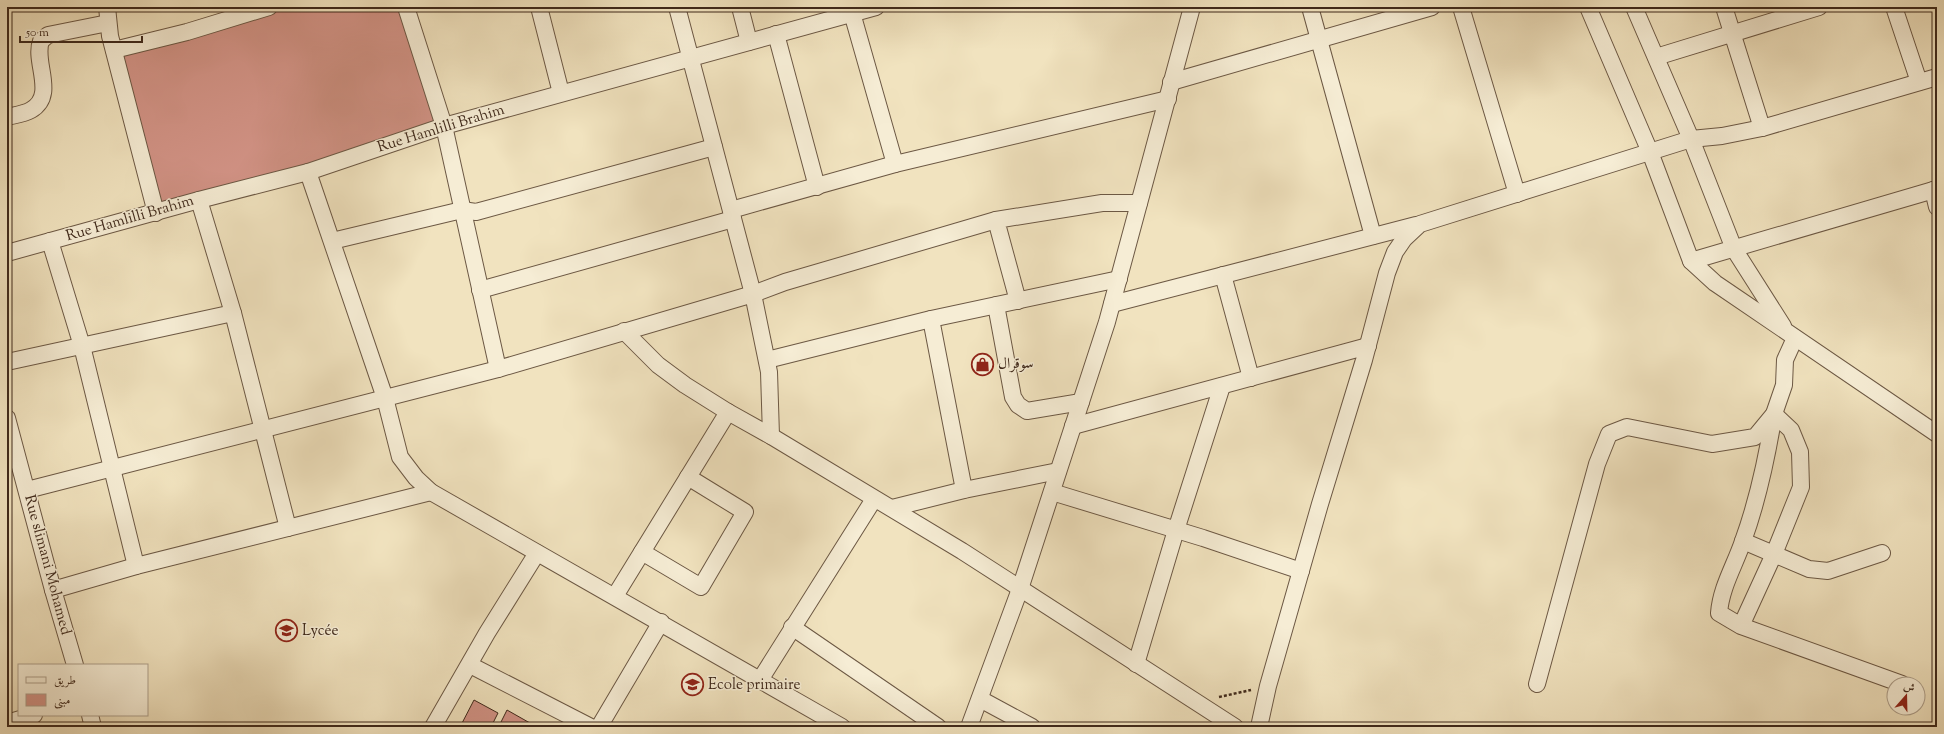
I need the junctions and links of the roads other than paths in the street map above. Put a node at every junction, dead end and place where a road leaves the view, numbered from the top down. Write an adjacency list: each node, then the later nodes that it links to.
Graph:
1 (107, 7): 17 (street)
2 (269, 7): 22 (street)
3 (406, 7): 31 (street)
4 (539, 7): 28 (street)
5 (676, 7): 24 (street)
6 (740, 7): 21 (street)
7 (1192, 7): 26 (street)
8 (1310, 7): 20 (street)
9 (1432, 7): 20 (street)
10 (1461, 7): 40 (street)
11 (1588, 7): 35 (street)
12 (1634, 7): 23 (street)
13 (1724, 7): 19 (street)
14 (1819, 7): 19 (street)
15 (1894, 7): 27 (street)
16 (866, 9): 18 (street, Rue Hamlilli Brahim); 36 (street)
17 (108, 23): 22 (street); 30 (street)
18 (776, 34): 21 (street, Rue Hamlilli Brahim); 38 (street)
19 (1732, 34): 23 (street); 32 (street)
20 (1320, 40): 26 (street); 49 (street)
21 (749, 42): 24 (street, Rue Hamlilli Brahim)
22 (114, 50): 45 (street)
23 (1656, 57): 33 (street)
24 (690, 58): 28 (street, Rue Hamlilli Brahim); 34 (street)
25 (1937, 77): 27 (street)
26 (1171, 82): 29 (street)
27 (1919, 82): 32 (street)
28 (561, 93): 31 (street, Rue Hamlilli Brahim)
29 (1168, 99): 36 (street); 42 (street)
30 (7, 117)
31 (444, 126): 37 (street, Rue Hamlilli Brahim); 44 (street)
32 (1762, 128): 33 (street)
33 (1691, 139): 35 (street); 52 (street)
34 (714, 147): 44 (street); 46 (street)
35 (1650, 152): 40 (street); 54 (street)
36 (895, 164): 38 (street)
37 (308, 172): 41 (street, Rue Hamlilli Brahim); 51 (street)
38 (817, 187): 46 (street)
39 (1935, 189): 43 (street); 52 (street)
40 (1517, 194): 48 (street)
41 (199, 200): 45 (street, Rue Hamlilli Brahim); 62 (street)
42 (1139, 203): 47 (street); 56 (street)
43 (1937, 207)
44 (462, 210): 51 (street); 57 (street)
45 (156, 213): 50 (street, Rue Hamlilli Brahim)
46 (732, 215): 57 (street); 58 (street)
47 (996, 220): 58 (street); 59 (street)
48 (1420, 224): 49 (street); 67 (street)
49 (1373, 236): 55 (street)
50 (50, 241): 53 (street, Rue Hamlilli Brahim); 66 (street)
51 (332, 241): 73 (street)
52 (1734, 249): 54 (street); 65 (street)
53 (7, 253)
54 (1691, 261): 65 (street)
55 (1223, 275): 60 (street); 71 (street)
56 (1119, 279): 59 (street); 60 (street)
57 (480, 290): 70 (street)
58 (753, 294): 64 (street); 68 (street)
59 (1018, 301): 61 (street)
60 (1112, 304): 74 (street)
61 (996, 306): 63 (street); 74 (street)
62 (233, 313): 66 (street); 79 (street)
63 (931, 320): 68 (street); 86 (street)
64 (624, 331): 70 (street); 75 (street)
65 (1791, 335): 76 (street); 80 (street)
66 (82, 346): 69 (street); 82 (street)
67 (1368, 346): 71 (street); 99 (street)
68 (767, 360): 81 (street)
69 (7, 362)
70 (498, 369): 73 (street)
71 (1251, 378): 72 (street)
72 (1222, 386): 78 (street); 92 (street)
73 (385, 398): 79 (street); 87 (street)
74 (1081, 402): 78 (street)
75 (728, 412): 81 (street); 84 (street)
76 (1774, 414): 93 (street); 97 (street); 111 (street)
77 (7, 418): 85 (street, Rue slimani Mohamed)
78 (1073, 426): 83 (street)
79 (262, 428): 82 (street); 91 (street)
80 (1937, 434)
81 (771, 436): 89 (street)
82 (112, 467): 85 (street); 98 (street)
83 (1058, 471): 86 (street); 88 (street)
84 (688, 477): 94 (street); 94 (street)
85 (27, 490): 101 (street, Rue slimani Mohamed)
86 (964, 490): 90 (street)
87 (431, 492): 91 (street); 95 (street)
88 (1052, 492): 92 (street); 100 (street)
89 (874, 499): 90 (street); 105 (street)
90 (892, 508): 100 (street)
91 (288, 528): 98 (street)
92 (1176, 530): 99 (street); 107 (street)
93 (1743, 541): 97 (street); 104 (street)
94 (642, 552): 102 (street)
95 (537, 553): 102 (street); 108 (street)
96 (1882, 553): 97 (street)
97 (1774, 554): 104 (street)
98 (136, 566): 101 (street)
99 (1301, 571): 125 (street)
100 (1020, 589): 107 (street); 112 (street)
101 (53, 590): 106 (street, Rue slimani Mohamed)
102 (615, 596): 103 (street)
103 (661, 622): 110 (street); 119 (street)
104 (1741, 626): 109 (street)
105 (792, 627): 110 (street); 121 (street)
106 (75, 664)
107 (1136, 664): 124 (street)
108 (470, 665): 117 (street); 118 (street)
109 (1886, 678)
110 (760, 680): 120 (street)
111 (1537, 684)
112 (980, 699): 122 (street); 123 (street)
113 (31, 716): 115 (street)
114 (90, 716): 116 (street)
115 (7, 723)
116 (93, 727)
117 (433, 727)
118 (591, 727)
119 (599, 727)
120 (842, 727)
121 (938, 727)
122 (969, 727)
123 (1032, 727)
124 (1235, 727)
125 (1258, 727)

